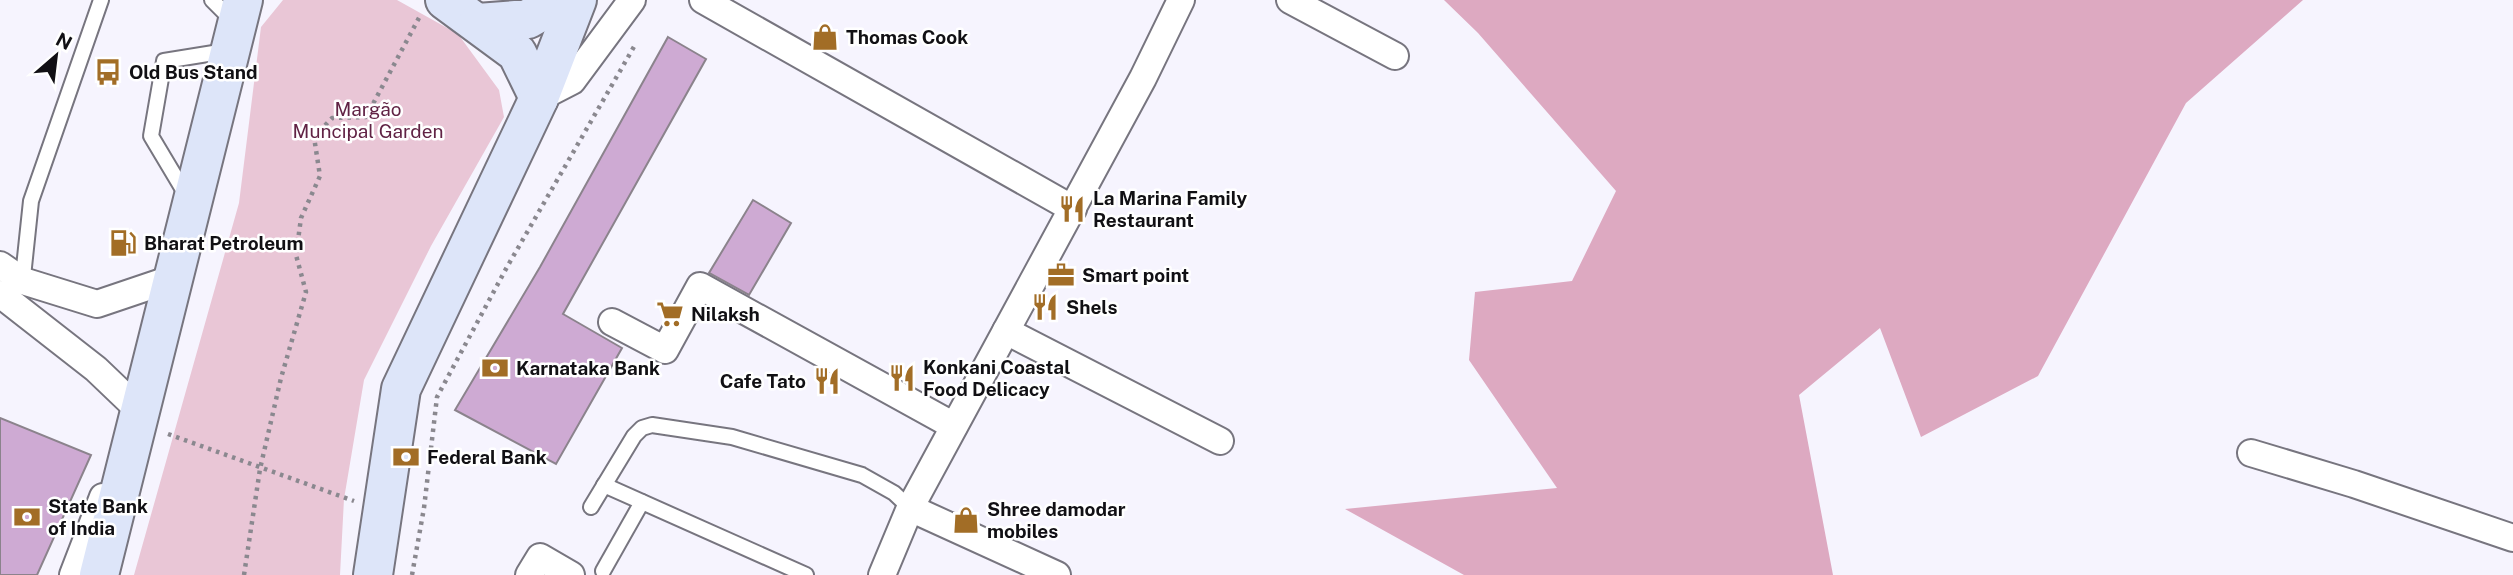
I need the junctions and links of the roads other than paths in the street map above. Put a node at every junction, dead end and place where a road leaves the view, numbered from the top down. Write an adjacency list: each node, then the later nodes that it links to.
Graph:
1 (101, 0): 17 (lane)
2 (561, 0): 10 (main road)
3 (578, 0): 12 (main road)
4 (632, 0): 12 (street)
5 (703, 0): 14 (street)
6 (1181, 0): 14 (street)
7 (1290, 0): 11 (street)
8 (434, 4): 10 (main road)
9 (231, 19): 13 (main road); 13 (lane)
10 (478, 23): 12 (main road)
11 (1395, 56)
12 (539, 98): 33 (main road)
13 (192, 205): 16 (main road)
14 (1073, 209): 20 (street)
15 (0, 265): 17 (street)
16 (174, 278): 17 (street); 21 (main road)
17 (23, 281): 18 (lane)
18 (9, 301): 21 (street)
19 (612, 322): 22 (street)
20 (1006, 331): 22 (street); 23 (street)
21 (141, 412): 31 (street); 32 (main road)
22 (954, 426): 28 (street)
23 (1220, 441)
24 (2251, 453): 29 (street)
25 (604, 485): 26 (lane); 27 (lane); 28 (lane)
26 (642, 502): 30 (lane); 36 (lane)
27 (592, 508)
28 (910, 508): 37 (street); 38 (street)
29 (2513, 538)
30 (603, 572)
31 (73, 575)
32 (99, 575)
33 (373, 575)
34 (529, 575): 35 (street)
35 (570, 575)
36 (806, 575)
37 (882, 575)
38 (1057, 575)

